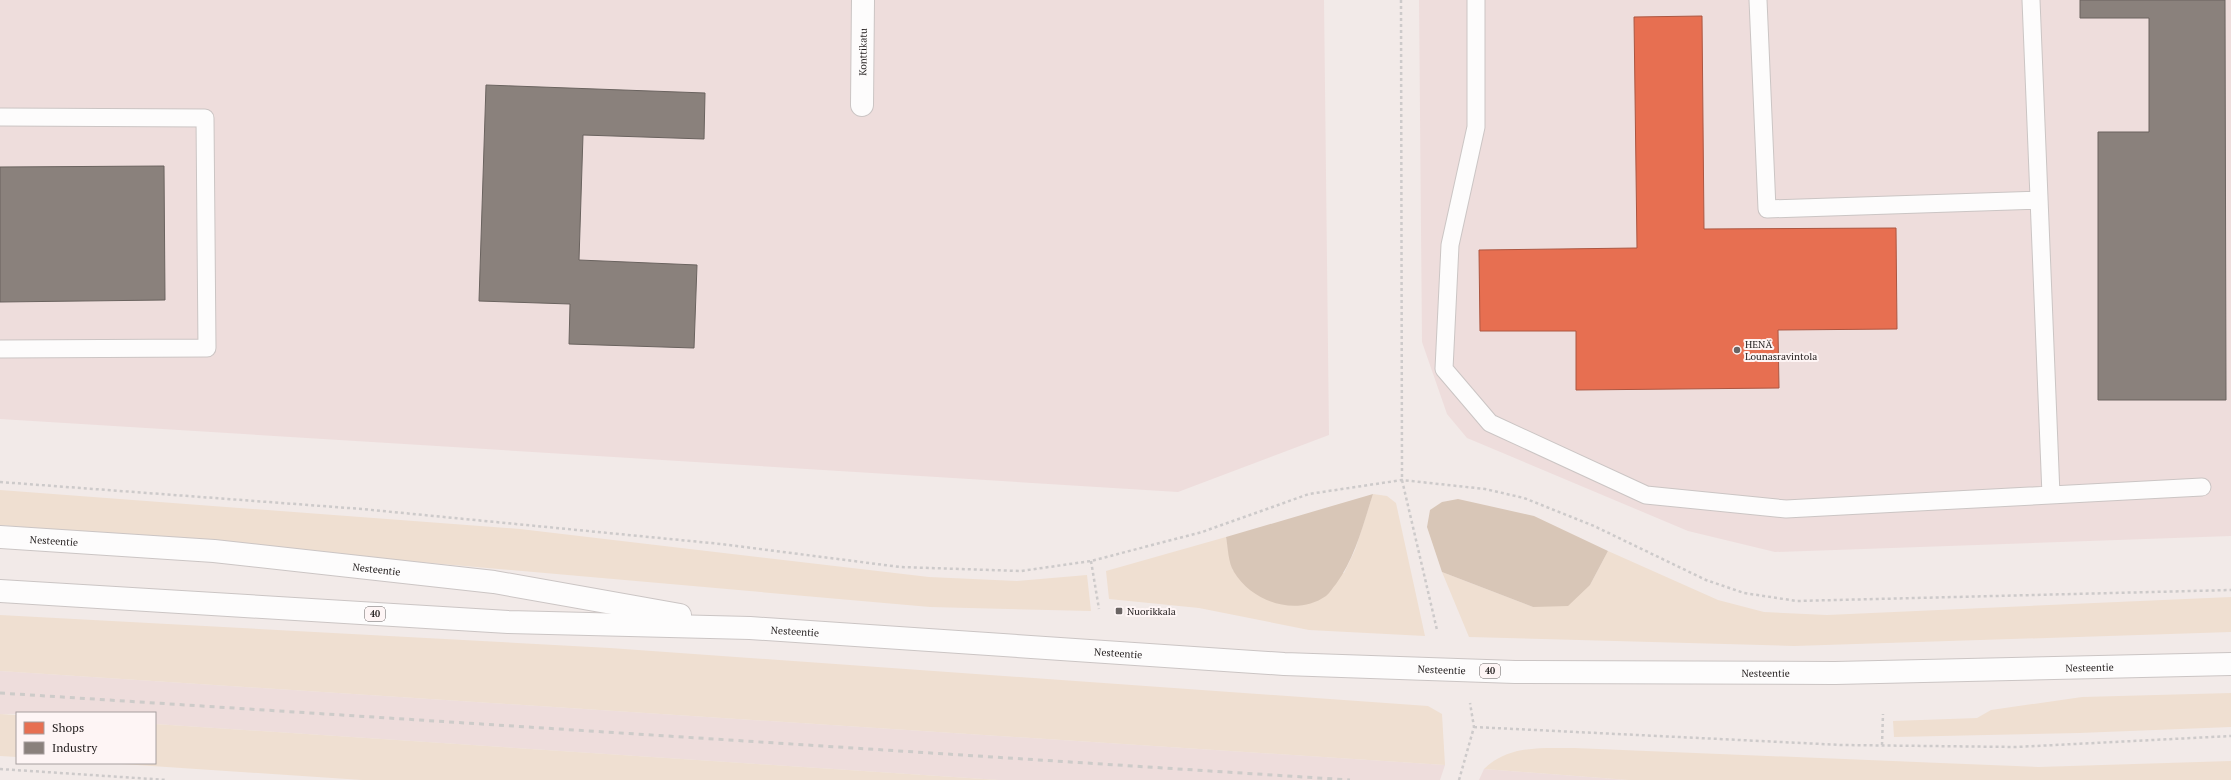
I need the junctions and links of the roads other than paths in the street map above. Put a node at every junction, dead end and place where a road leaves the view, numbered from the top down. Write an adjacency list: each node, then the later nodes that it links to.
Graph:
1 (864, 0): 5 (main road, Konttikatu)
2 (1476, 0): 10 (lane)
3 (1758, 0): 7 (lane)
4 (2031, 0): 7 (lane)
5 (862, 105)
6 (0, 118): 8 (lane)
7 (2039, 200): 10 (lane)
8 (0, 349)
9 (2202, 487): 10 (lane)
10 (2051, 495)
11 (0, 537): 13 (main road, Nesteentie / 40)
12 (0, 591): 13 (main road, Nesteentie / 40)
13 (750, 628): 14 (main road, Nesteentie / 40)
14 (2231, 664)

